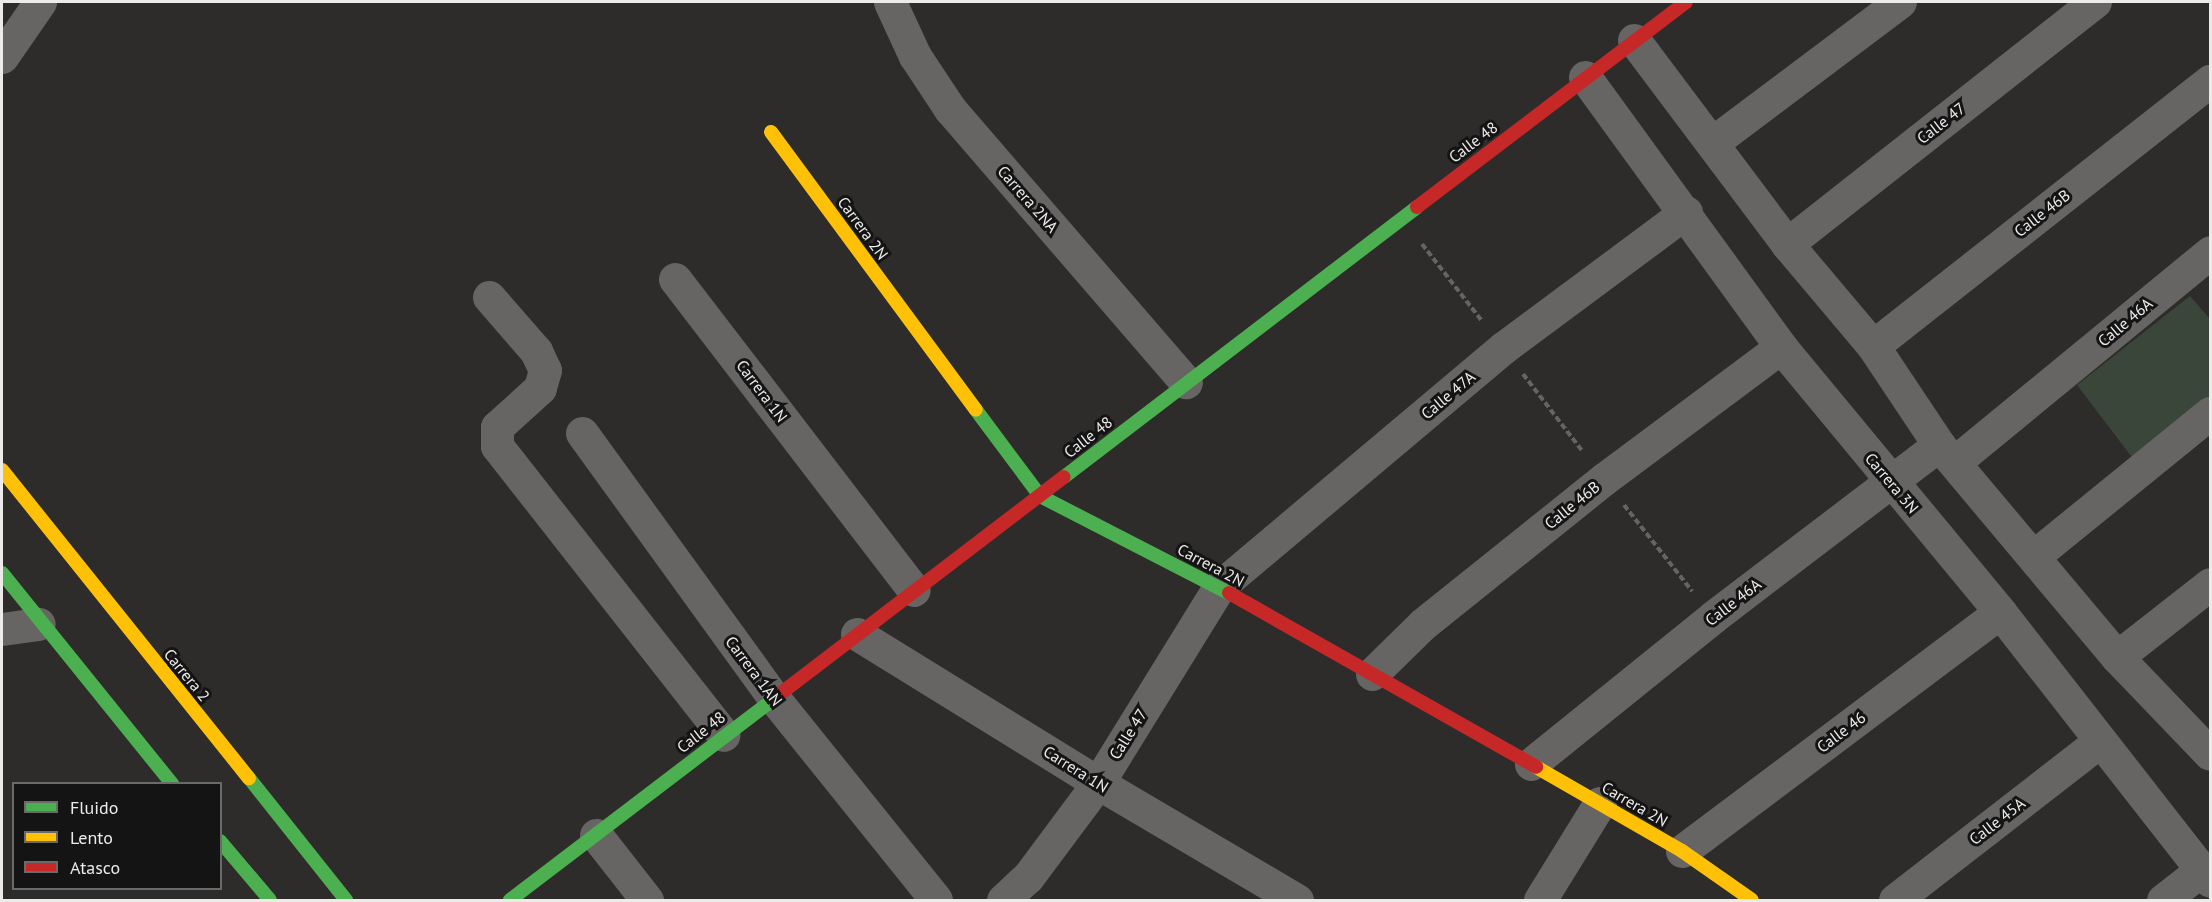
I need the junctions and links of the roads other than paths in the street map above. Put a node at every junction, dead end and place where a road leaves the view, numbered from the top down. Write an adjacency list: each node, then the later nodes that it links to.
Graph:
1 (40, 2): 7 (street)
2 (890, 2): 19 (street, Carrera 2NA)
3 (1686, 2): 6 (street, Calle 48)
4 (1900, 2): 11 (street)
5 (2095, 2): 13 (street, Calle 47)
6 (1634, 40): 8 (street, Calle 48); 11 (street)
7 (2, 57)
8 (1585, 76): 12 (street, Carrera 3N); 19 (street, Calle 48)
9 (2211, 81): 17 (street, Calle 46B)
10 (771, 132): 25 (street, Carrera 2N)
11 (1712, 143): 13 (street)
12 (1686, 212): 18 (street, Carrera 3N); 29 (street, Calle 47A)
13 (1787, 244): 17 (street)
14 (2211, 252): 22 (street, Calle 46A)
15 (675, 279): 30 (street, Carrera 1N)
16 (489, 297): 38 (street)
17 (1873, 346): 22 (street)
18 (1781, 347): 24 (street, Carrera 3N); 36 (street, Calle 46B)
19 (1186, 382): 25 (street, Calle 48)
20 (2211, 413): 26 (street)
21 (582, 433): 37 (street, Carrera 1AN)
22 (1948, 453): 24 (street, Calle 46A); 26 (street)
23 (2, 470): 50 (street, Carrera 2)
24 (1891, 481): 31 (street, Carrera 3N); 41 (street, Calle 46A)
25 (1040, 496): 29 (street, Carrera 2N); 30 (street, Calle 48)
26 (2034, 556): 35 (street)
27 (2, 573): 32 (street)
28 (2211, 584): 35 (street)
29 (1219, 587): 36 (street, Carrera 2N); 43 (street, Calle 47)
30 (914, 590): 34 (street, Calle 48)
31 (2000, 612): 39 (street, Carrera 3N); 47 (street, Calle 46)
32 (39, 624): 33 (street); 42 (street)
33 (2, 629)
34 (857, 634): 37 (street, Calle 48); 43 (street, Carrera 1N)
35 (2117, 657): 40 (street)
36 (1372, 674): 41 (street, Carrera 2N)
37 (773, 697): 38 (street, Calle 48); 53 (street, Carrera 1AN)
38 (724, 735): 45 (street, Calle 48)
39 (2100, 741): 48 (street, Carrera 3N); 58 (street, Calle 45A)
40 (2209, 750)
41 (1531, 764): 44 (street, Carrera 2N)
42 (171, 782)
43 (1098, 783): 54 (street, Calle 47); 55 (street, Carrera 1N)
44 (1600, 803): 47 (street, Carrera 2N); 56 (street)
45 (596, 835): 51 (street, Calle 48); 52 (street)
46 (222, 843): 49 (street)
47 (1682, 851): 57 (street, Carrera 2N)
48 (2207, 875): 59 (street)
49 (270, 900)
50 (346, 900)
51 (510, 900)
52 (647, 900)
53 (936, 900)
54 (1003, 900)
55 (1297, 900)
56 (1540, 900)
57 (1752, 900)
58 (1895, 900)
59 (2163, 900)

